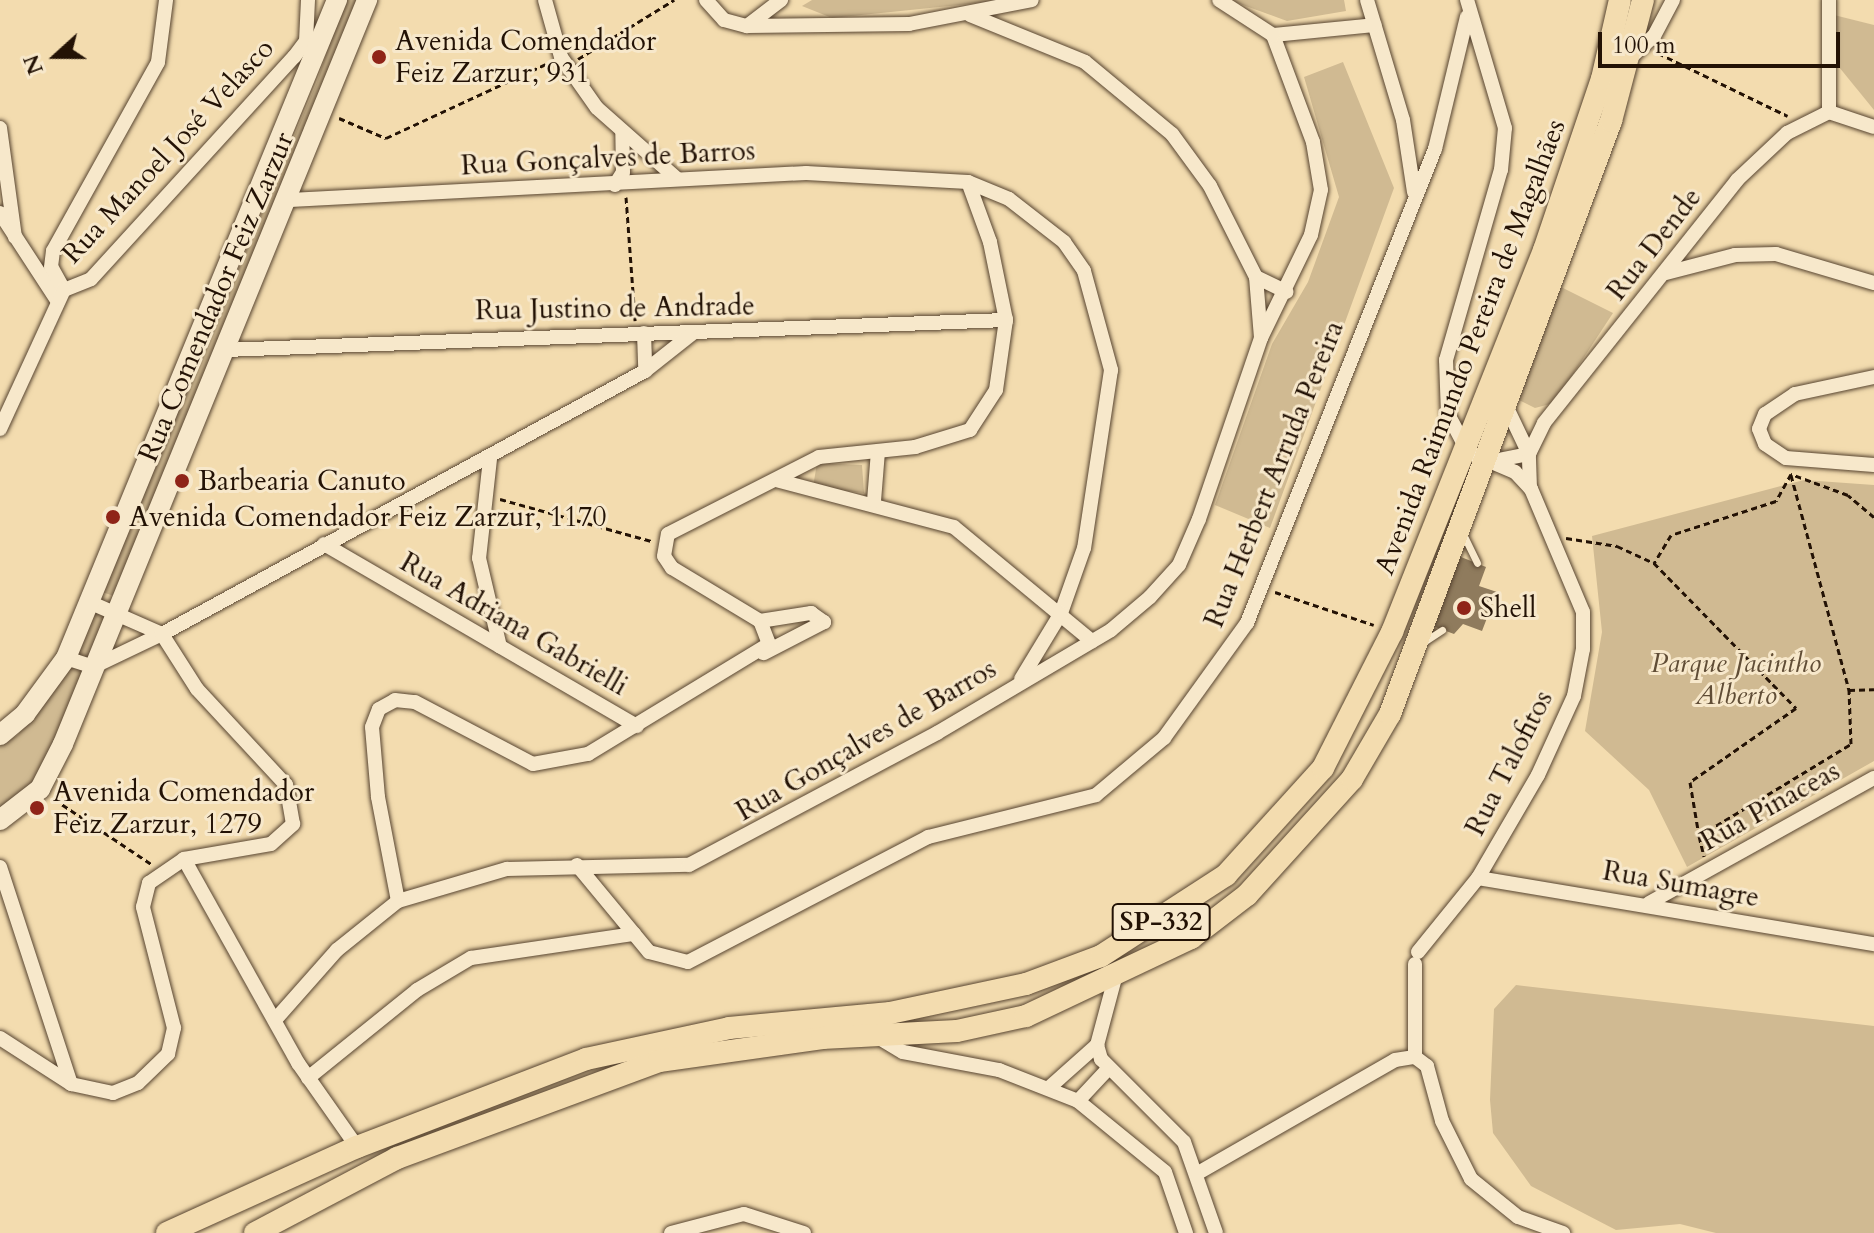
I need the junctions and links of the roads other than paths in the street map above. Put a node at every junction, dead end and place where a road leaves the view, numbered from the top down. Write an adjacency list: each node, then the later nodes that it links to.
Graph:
1 (166, 0): 39 (street)
2 (308, 0): 21 (street)
3 (337, 0): 21 (main road, Rua Comendador Feiz Zarzur)
4 (367, 0): 32 (main road, Rua Comendador Feiz Zarzur)
5 (545, 0): 27 (street)
6 (706, 0): 19 (street)
7 (781, 0): 19 (street)
8 (1032, 0): 16 (street)
9 (1219, 0): 20 (street)
10 (1367, 0): 18 (street)
11 (1467, 0): 17 (street)
12 (1620, 0): 23 (main road, Avenida Raimundo Pereira de Magalhães / SP-332)
13 (1643, 0): 22 (main road, Avenida Raimundo Pereira de Magalhães / SP-332)
14 (1673, 0): 22 (street)
15 (1829, 0): 24 (street)
16 (970, 15): 19 (street); 36 (street)
17 (1467, 17): 31 (street, Rua Herbert Arruda Pereira); 52 (street)
18 (1375, 25): 20 (street); 31 (street)
19 (747, 26)
20 (1273, 35): 38 (street)
21 (314, 43): 39 (street, Rua Manoel José Velasco); 61 (main road, Rua Comendador Feiz Zarzur)
22 (1638, 52): 23 (street); 47 (main road, Avenida Raimundo Pereira de Magalhães / SP-332)
23 (1606, 65): 47 (main road, Avenida Raimundo Pereira de Magalhães / SP-332)
24 (1829, 112): 25 (street); 35 (street, Rua Dende)
25 (1874, 127)
26 (0, 128): 34 (street)
27 (622, 133): 28 (street); 30 (street)
28 (676, 178): 29 (street, Rua Gonçalves de Barros); 30 (street, Rua Gonçalves de Barros)
29 (968, 182): 40 (street); 63 (street, Rua Gonçalves de Barros)
30 (620, 184): 32 (street, Rua Gonçalves de Barros)
31 (1414, 192): 84 (street, Rua Herbert Arruda Pereira)
32 (290, 200): 44 (main road, Rua Comendador Feiz Zarzur)
33 (0, 213): 34 (street)
34 (15, 237): 39 (street)
35 (1666, 273): 37 (street); 48 (street, Rua Dende)
36 (1256, 277): 38 (street); 43 (street)
37 (1874, 283)
38 (1287, 292): 43 (street)
39 (61, 296): 49 (street)
40 (1006, 320): 42 (street, Rua Justino de Andrade); 50 (street)
41 (640, 333): 42 (street, Rua Justino de Andrade); 44 (street, Rua Justino de Andrade); 45 (street)
42 (693, 333): 45 (street)
43 (1261, 338): 67 (street)
44 (225, 350): 62 (main road, Rua Comendador Feiz Zarzur)
45 (645, 371): 53 (street)
46 (1874, 377): 54 (street)
47 (1498, 405): 48 (street); 51 (street); 52 (main road, Avenida Raimundo Pereira de Magalhães / SP-332)
48 (1549, 416): 51 (street)
49 (0, 426)
50 (878, 451): 55 (street); 57 (street)
51 (1529, 454): 52 (street); 56 (street, Rua Talofitos)
52 (1478, 457): 56 (street); 58 (main road, Avenida Raimundo Pereira de Magalhães / SP-332); 97 (main road, Avenida Raimundo Pereira de Magalhães / SP-332)
53 (490, 459): 59 (street); 69 (street)
54 (1874, 465)
55 (776, 480): 57 (street); 64 (street)
56 (1531, 489): 81 (street, Rua Talofitos)
57 (874, 501): 63 (street)
58 (1462, 533): 60 (lane); 68 (main road, Avenida Raimundo Pereira de Magalhães / SP-332)
59 (324, 544): 66 (street); 69 (street, Rua Adriana Gabrielli)
60 (1477, 563)
61 (89, 602): 62 (street); 71 (main road, Rua Comendador Feiz Zarzur)
62 (115, 613): 66 (street); 72 (main road, Rua Comendador Feiz Zarzur)
63 (1061, 613): 67 (street); 73 (street, Rua Gonçalves de Barros)
64 (760, 621): 70 (street); 70 (street)
65 (1442, 630): 68 (lane)
66 (162, 634): 72 (street); 78 (street)
67 (1092, 641): 73 (street)
68 (1420, 644): 86 (main road, Avenida Raimundo Pereira de Magalhães / SP-332)
69 (500, 647): 74 (street, Rua Adriana Gabrielli)
70 (764, 653): 74 (street)
71 (66, 658): 72 (street); 75 (main road, Rua Comendador Feiz Zarzur)
72 (93, 667): 77 (main road, Rua Comendador Feiz Zarzur)
73 (1019, 683): 79 (street, Rua Gonçalves de Barros)
74 (637, 726): 82 (street)
75 (0, 735)
76 (1874, 778): 83 (street, Rua Pinaceas)
77 (0, 820)
78 (184, 859): 87 (street); 94 (street)
79 (577, 865): 82 (street, Rua Gonçalves de Barros); 84 (street, Rua Herbert Arruda Pereira)
80 (0, 867): 94 (street)
81 (1478, 878): 83 (street, Rua Sumagre); 91 (street, Rua Talofitos)
82 (398, 901): 87 (street, Rua Gonçalves de Barros)
83 (1649, 903): 85 (street, Rua Sumagre)
84 (634, 934): 93 (street)
85 (1874, 944)
86 (1115, 978): 88 (main road, Avenida Raimundo Pereira de Magalhães / SP-332); 90 (street)
87 (275, 1020): 93 (street)
88 (876, 1036): 95 (street); 100 (main road, Avenida Raimundo Pereira de Magalhães / SP-332)
89 (0, 1038): 94 (street)
90 (1097, 1045): 92 (street); 95 (street)
91 (1415, 1057): 98 (street); 105 (street)
92 (1107, 1070): 96 (street); 98 (street)
93 (308, 1078): 97 (street)
94 (71, 1084)
95 (1051, 1086): 96 (street)
96 (1078, 1101): 103 (street)
97 (357, 1147): 99 (main road, Avenida Raimundo Pereira de Magalhães / SP-332)
98 (1198, 1173): 104 (street)
99 (167, 1233)
100 (255, 1233)
101 (671, 1233): 102 (street)
102 (804, 1233)
103 (1186, 1233)
104 (1216, 1233)
105 (1563, 1233)

